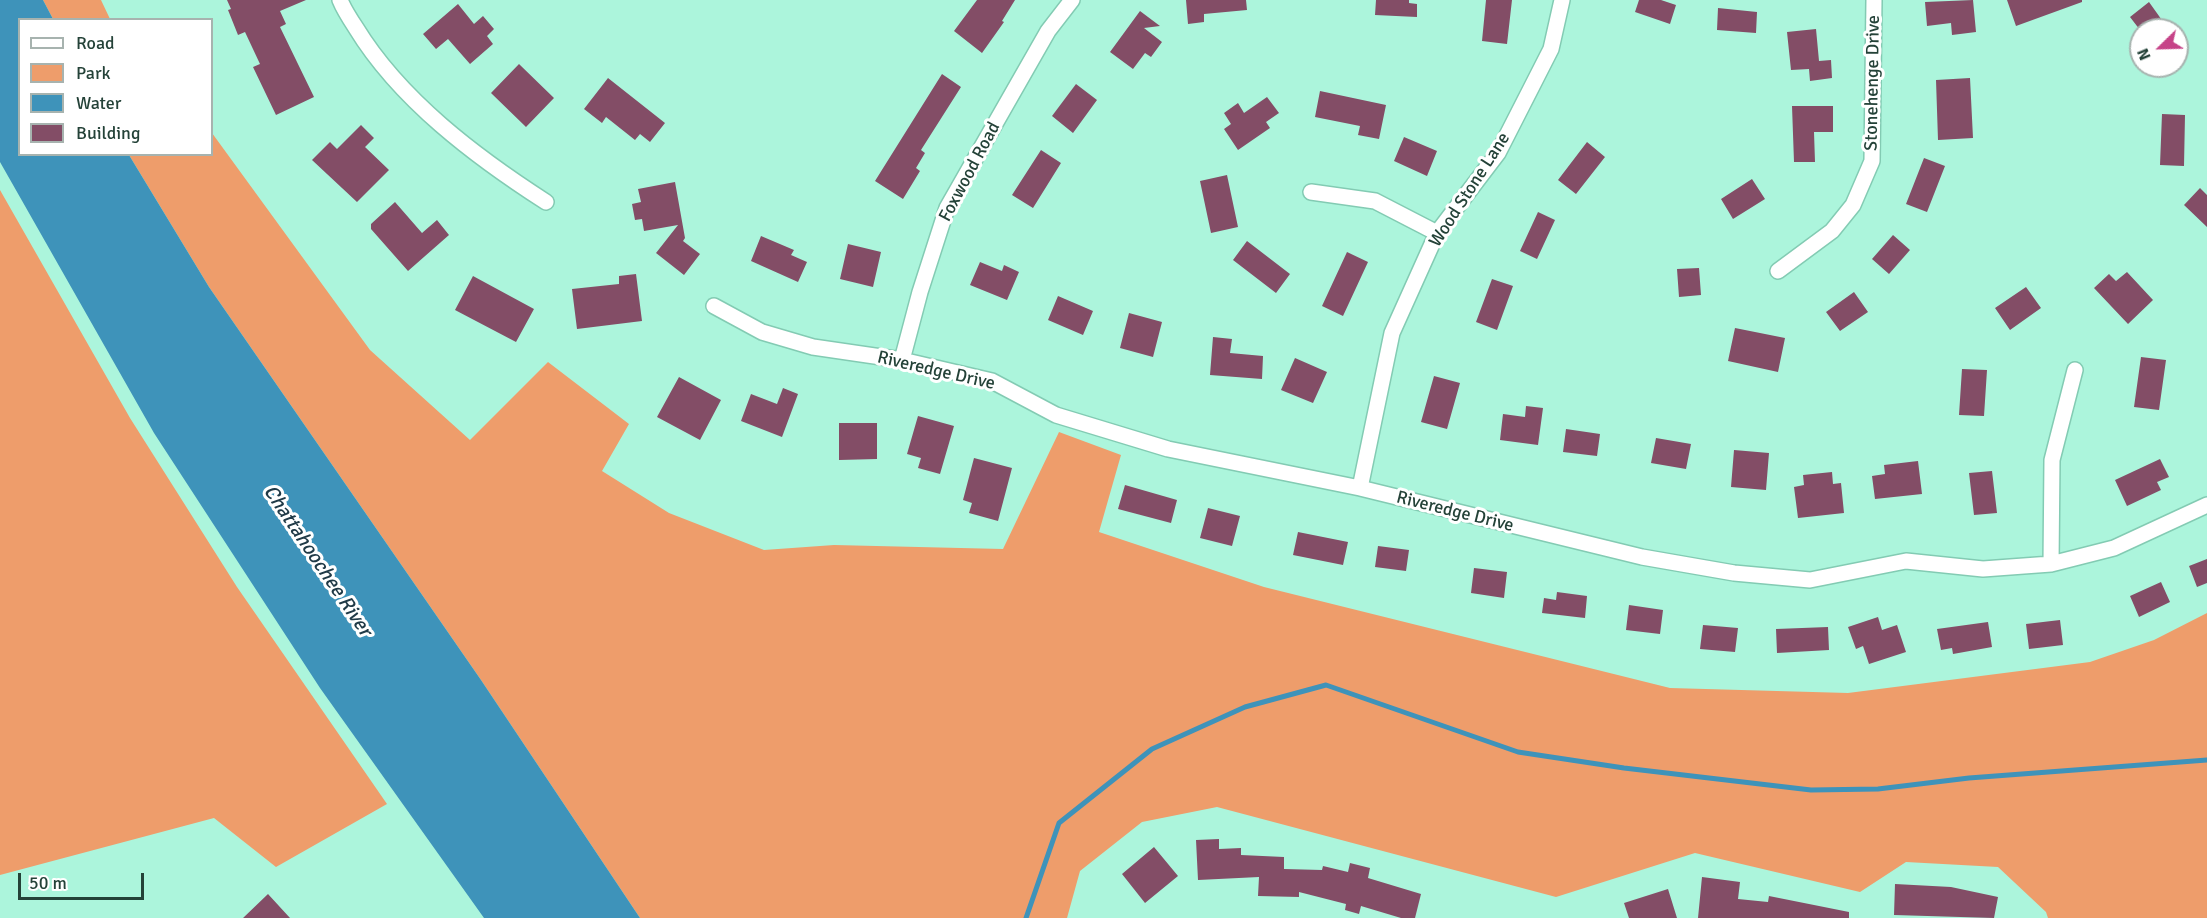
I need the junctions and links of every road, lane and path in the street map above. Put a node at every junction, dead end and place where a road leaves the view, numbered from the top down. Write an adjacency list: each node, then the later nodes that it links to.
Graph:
1 (340, 0): 6 (street)
2 (1072, 0): 10 (street, Foxwood Road)
3 (1562, 0): 7 (street, Wood Stone Lane)
4 (1874, 0): 8 (street, Stonehenge Drive)
5 (1311, 192): 7 (street)
6 (546, 202)
7 (1437, 233): 12 (street, Wood Stone Lane)
8 (1778, 271)
9 (714, 306): 10 (street, Riveredge Drive)
10 (902, 360): 12 (street, Riveredge Drive)
11 (2075, 370): 14 (street)
12 (1360, 488): 14 (street, Riveredge Drive)
13 (2207, 504): 14 (street, Riveredge Drive)
14 (2051, 564)

